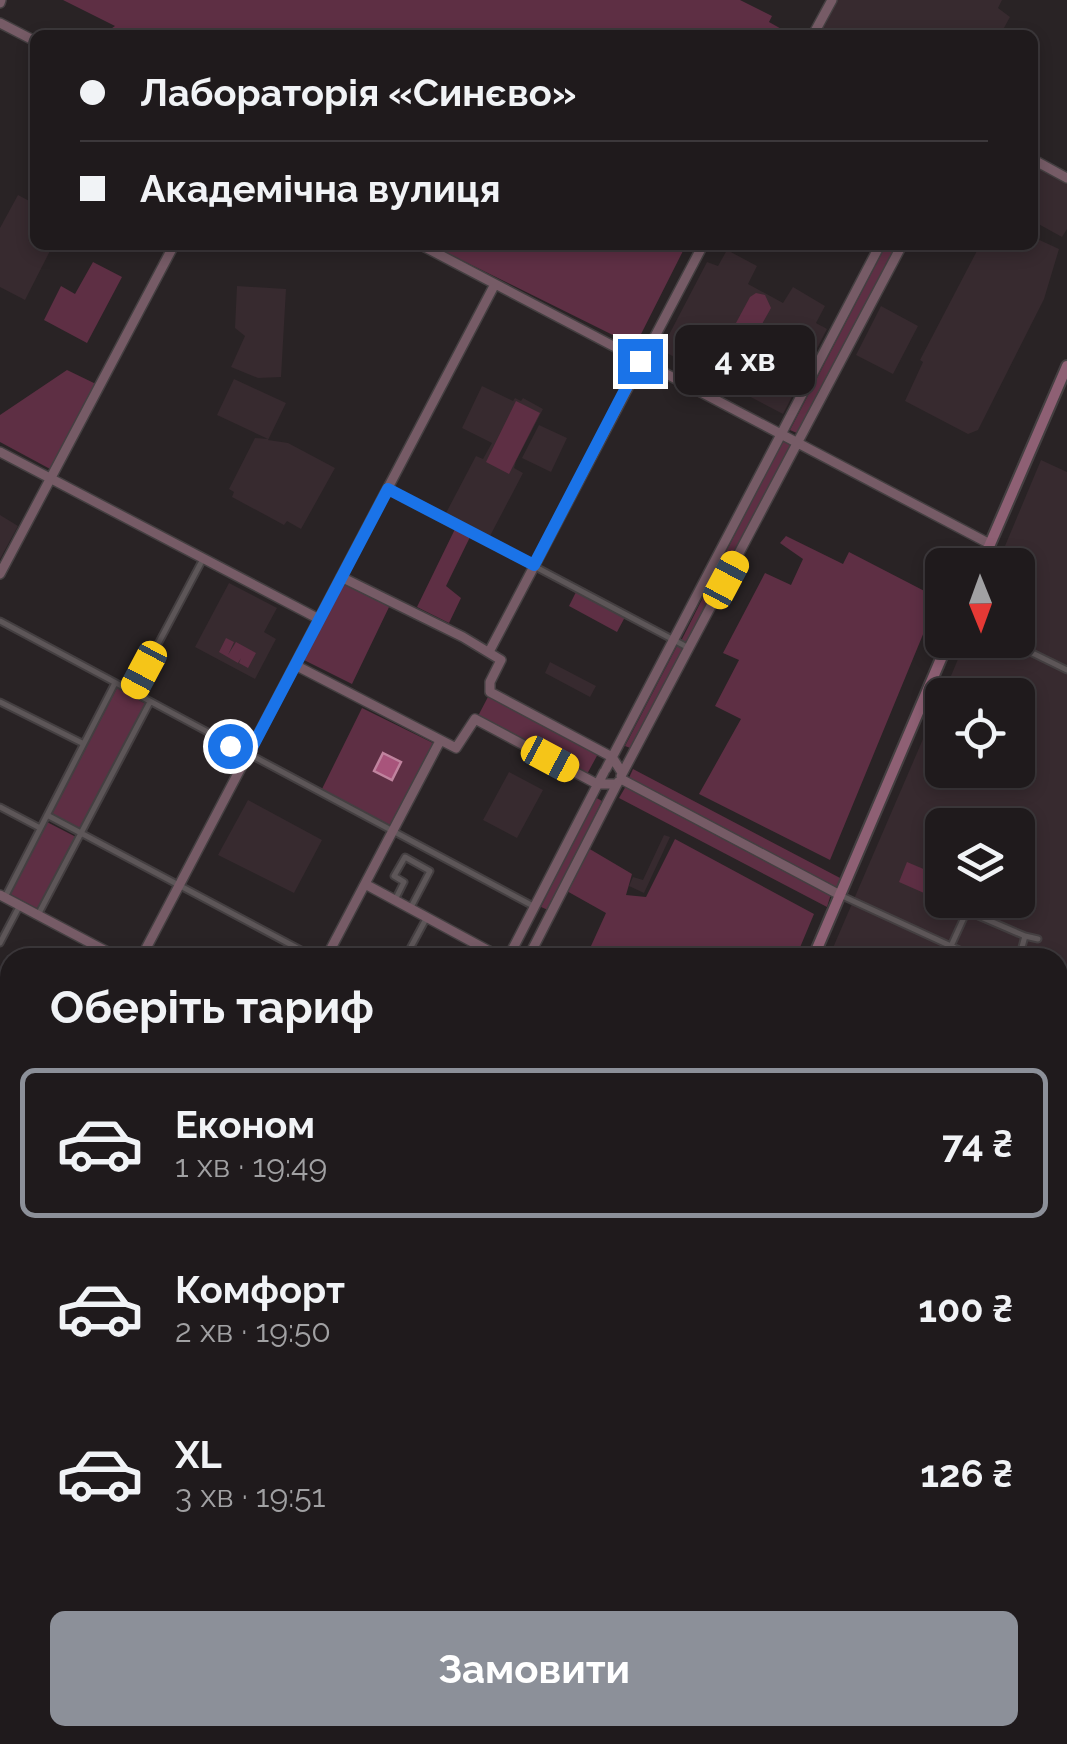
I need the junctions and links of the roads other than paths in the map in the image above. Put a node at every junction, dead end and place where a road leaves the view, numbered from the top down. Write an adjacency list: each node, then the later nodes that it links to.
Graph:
1 (832, 0): 3 (street)
2 (0, 23): 4 (street)
3 (817, 30)
4 (30, 38)
5 (1038, 162): 6 (street)
6 (1067, 178)
7 (171, 250): 18 (street)
8 (430, 250): 12 (street)
9 (700, 250): 13 (street)
10 (877, 250): 15 (street)
11 (899, 250): 16 (street)
12 (495, 284): 13 (street); 19 (street)
13 (640, 361): 15 (street); 23 (street)
14 (1067, 366): 20 (main road)
15 (780, 434): 16 (street); 28 (street)
16 (798, 443): 20 (street); 29 (street)
17 (0, 452): 18 (street)
18 (51, 478): 22 (street); 24 (street)
19 (388, 489): 23 (street); 25 (street)
20 (990, 544): 21 (main road)
21 (988, 548)
22 (203, 559): 26 (street); 36 (street)
23 (534, 565): 28 (street); 30 (street)
24 (0, 574)
25 (341, 577): 26 (street); 30 (street)
26 (319, 619): 33 (street)
27 (0, 621): 35 (street)
28 (674, 639): 29 (street); 42 (street)
29 (690, 648): 44 (street)
30 (489, 652): 42 (street)
31 (1035, 654): 34 (street)
32 (941, 658): 53 (main road)
33 (295, 666): 39 (street); 41 (street)
34 (1067, 670)
35 (114, 683): 36 (street); 40 (street)
36 (132, 692): 38 (street)
37 (0, 702): 40 (street)
38 (150, 702): 41 (street); 50 (street)
39 (436, 739): 45 (street); 49 (street)
40 (83, 744): 47 (street)
41 (248, 755): 49 (street); 52 (street)
42 (612, 757): 43 (street); 44 (street)
43 (605, 770): 44 (street); 44 (street); 45 (street)
44 (619, 778): 45 (street); 53 (street); 72 (street)
45 (597, 784): 57 (street)
46 (0, 807): 48 (street)
47 (47, 815): 48 (street); 50 (street)
48 (40, 828): 54 (street)
49 (393, 832): 51 (street); 57 (street)
50 (81, 833): 52 (street); 59 (street)
51 (365, 884): 55 (street); 68 (street)
52 (180, 885): 66 (street); 67 (street)
53 (840, 895): 64 (street); 73 (main road)
54 (2, 896): 56 (street)
55 (395, 900): 58 (street); 58 (street)
56 (20, 905): 59 (street); 63 (street)
57 (534, 907): 71 (street)
58 (410, 908): 60 (street)
59 (38, 915): 65 (street)
60 (427, 917): 69 (street); 70 (street)
61 (1025, 936): 62 (street); 64 (street); 75 (street)
62 (1038, 939)
63 (0, 943)
64 (952, 946): 74 (street)
65 (100, 948)
66 (147, 948)
67 (297, 948)
68 (331, 948)
69 (411, 948)
70 (486, 948)
71 (511, 948)
72 (533, 948)
73 (817, 948)
74 (956, 948)
75 (1022, 948)

